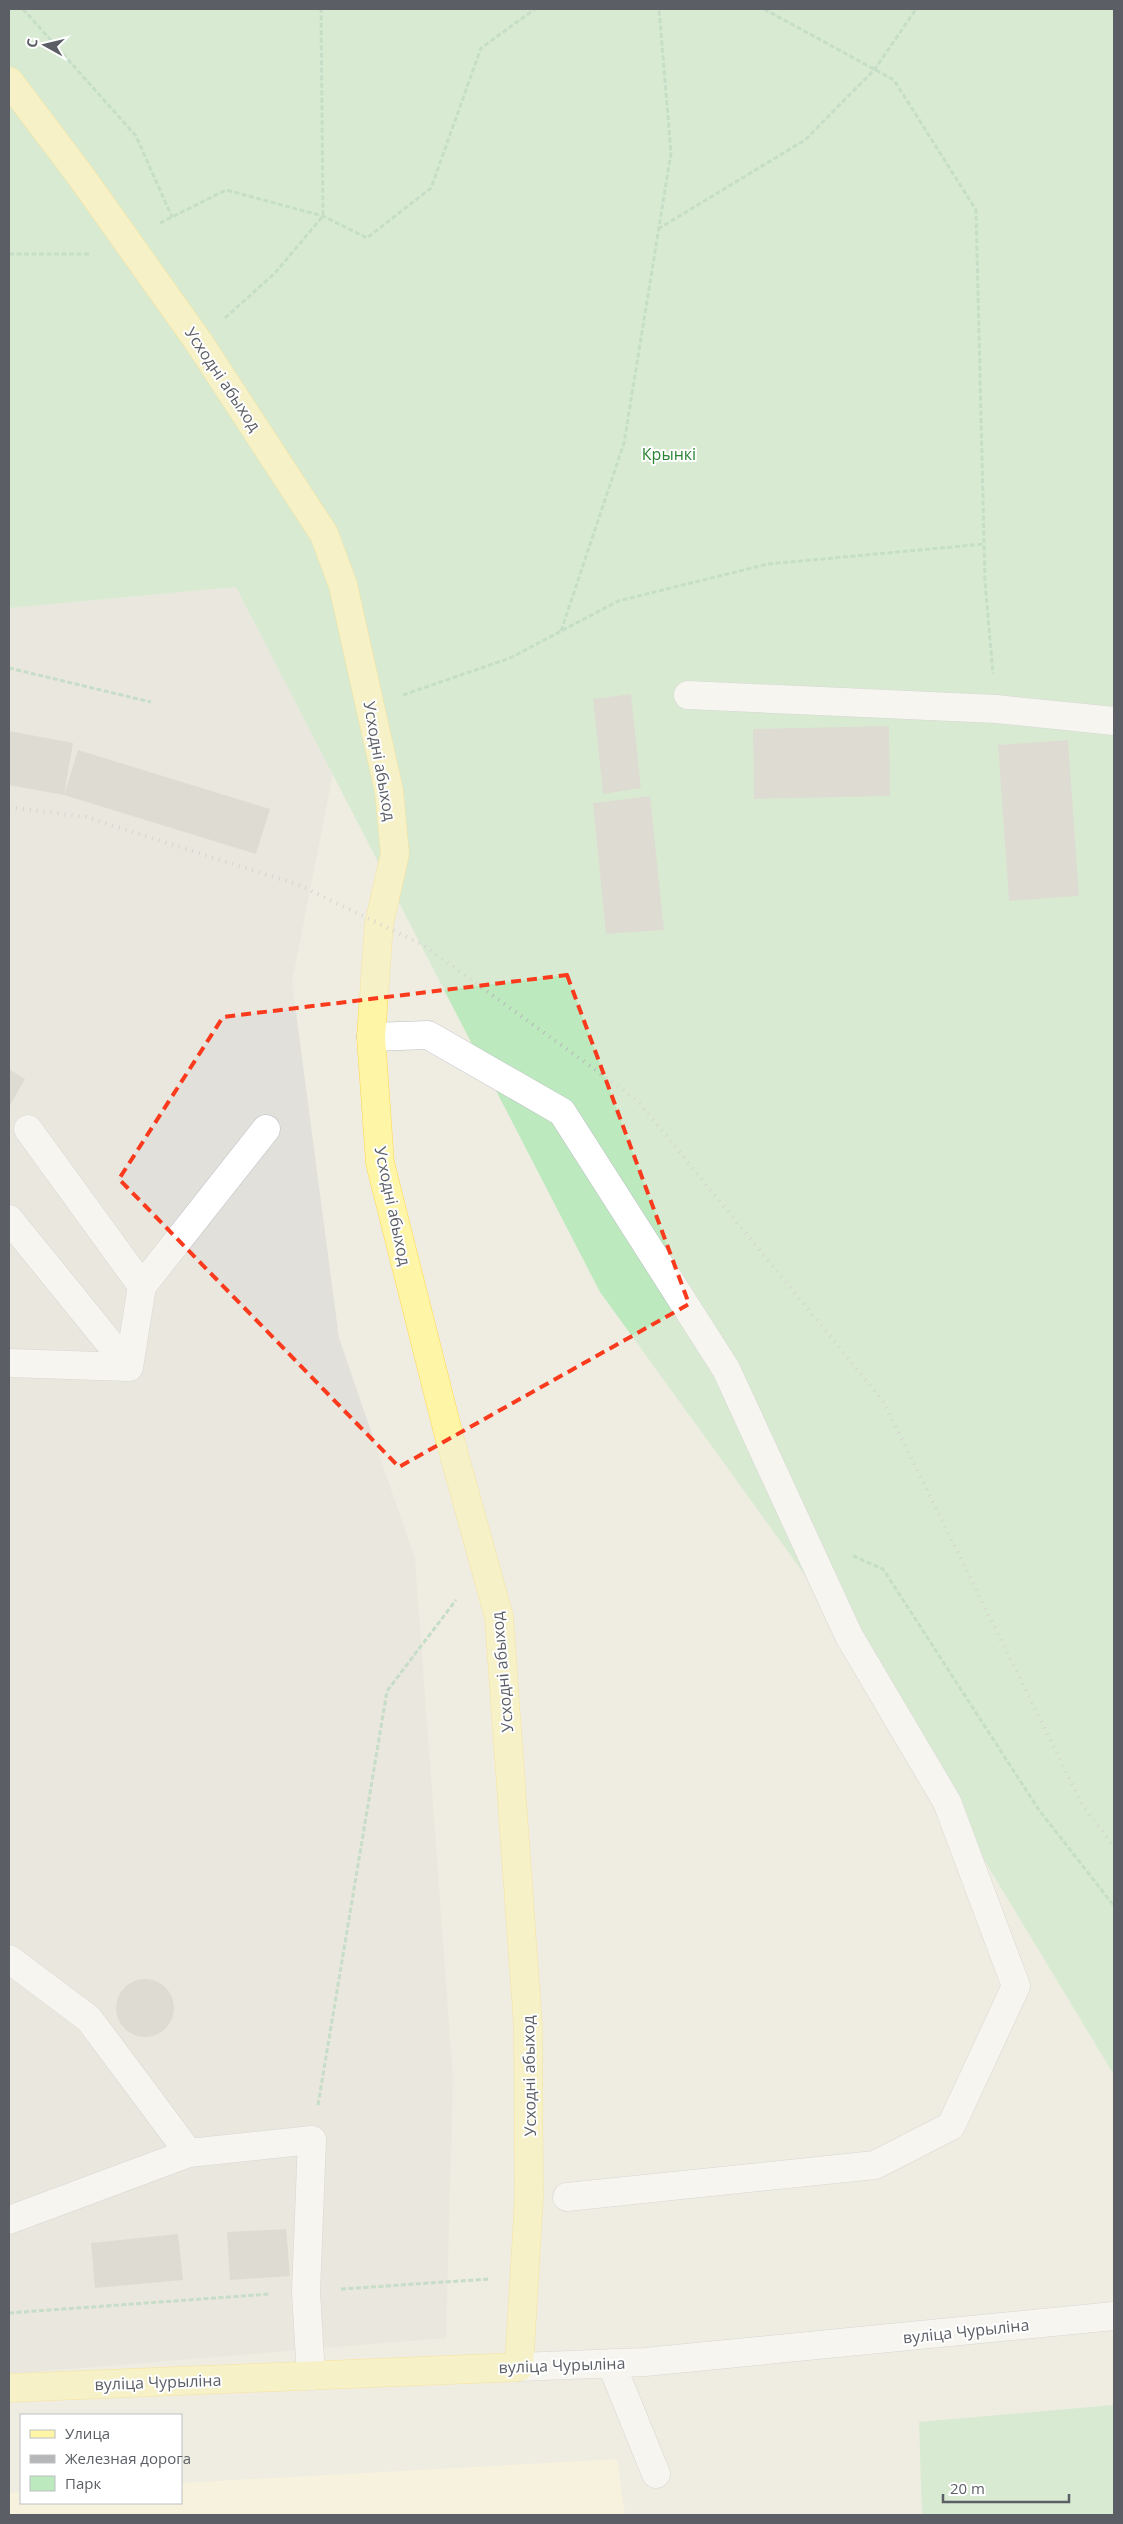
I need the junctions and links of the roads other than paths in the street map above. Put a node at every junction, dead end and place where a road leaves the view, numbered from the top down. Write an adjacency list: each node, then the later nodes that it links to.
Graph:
1 (9, 81): 4 (main road, Усходні абыход)
2 (688, 695): 3 (street)
3 (1114, 722)
4 (371, 1037): 13 (street); 17 (main road, Усходні абыход)
5 (28, 1129): 8 (street)
6 (266, 1129): 8 (street)
7 (9, 1219): 10 (street)
8 (142, 1286): 10 (street)
9 (9, 1362): 10 (street)
10 (129, 1367)
11 (9, 1960): 12 (street)
12 (189, 2154): 14 (street); 18 (street)
13 (567, 2197)
14 (9, 2220)
15 (1114, 2316): 16 (street, вуліца Чурыліна)
16 (611, 2363): 17 (street, вуліца Чурыліна); 20 (street)
17 (519, 2367): 18 (main road, вуліца Чурыліна)
18 (311, 2376): 19 (main road, вуліца Чурыліна)
19 (9, 2388)
20 (656, 2474)

